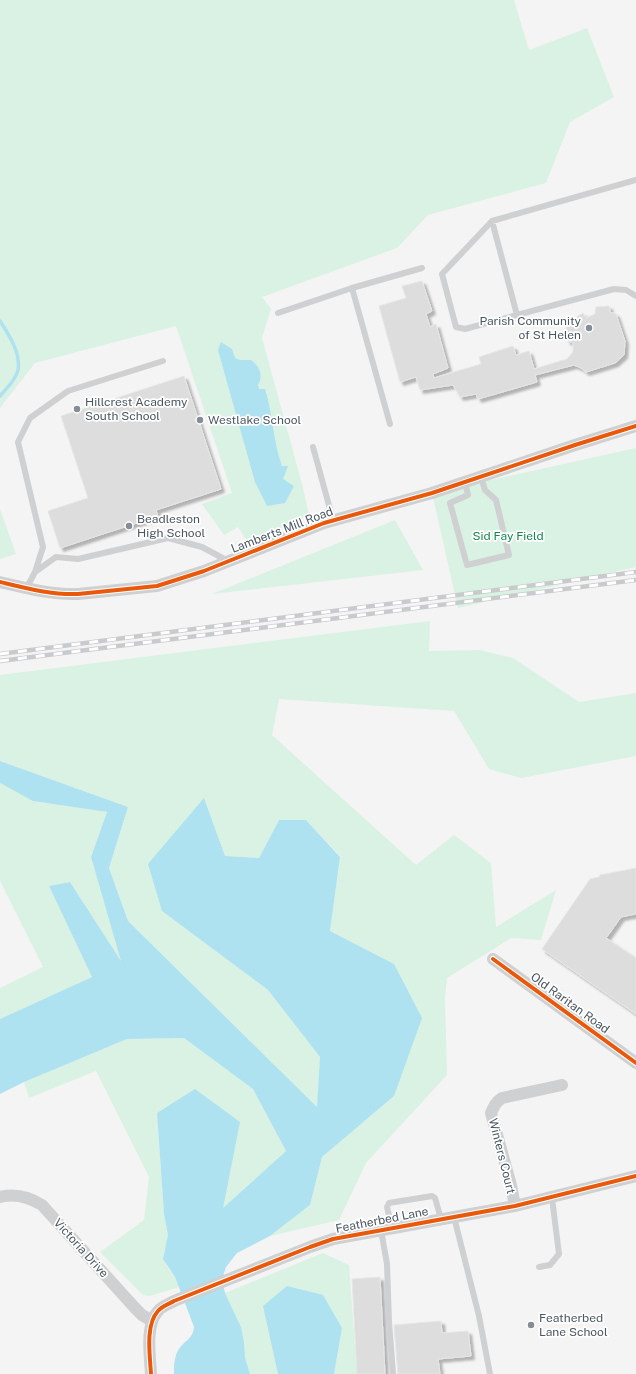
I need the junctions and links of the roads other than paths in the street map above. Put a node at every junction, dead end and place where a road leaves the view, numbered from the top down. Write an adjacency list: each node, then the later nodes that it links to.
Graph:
1 (636, 180): 2 (lane)
2 (492, 220): 7 (lane); 7 (lane)
3 (422, 268): 4 (lane)
4 (352, 288): 6 (lane); 9 (lane)
5 (636, 296): 7 (lane)
6 (278, 313)
7 (517, 315)
8 (163, 361): 16 (lane)
9 (390, 424)
10 (636, 426): 12 (street, Lamberts Mill Road)
11 (313, 447): 14 (lane)
12 (482, 477): 13 (street, Lamberts Mill Road); 13 (lane)
13 (465, 482): 14 (street, Lamberts Mill Road)
14 (333, 520): 15 (street, Lamberts Mill Road)
15 (228, 561): 16 (lane); 18 (street, Lamberts Mill Road)
16 (34, 572): 18 (lane)
17 (0, 582): 18 (street, Lamberts Mill Road)
18 (26, 588)
19 (493, 959): 20 (street, Old Raritan Road)
20 (636, 1063)
21 (562, 1085): 25 (street, Winters Court)
22 (636, 1176): 24 (street, Featherbed Lane)
23 (0, 1197): 30 (street, Victoria Drive)
24 (552, 1198): 25 (street, Featherbed Lane); 29 (lane)
25 (515, 1206): 26 (street, Featherbed Lane)
26 (454, 1217): 27 (street, Featherbed Lane); 33 (lane)
27 (441, 1219): 28 (street, Featherbed Lane); 28 (lane)
28 (386, 1229): 30 (street, Featherbed Lane); 32 (lane)
29 (539, 1267)
30 (152, 1321): 31 (street)
31 (151, 1374)
32 (393, 1374)
33 (490, 1374)

